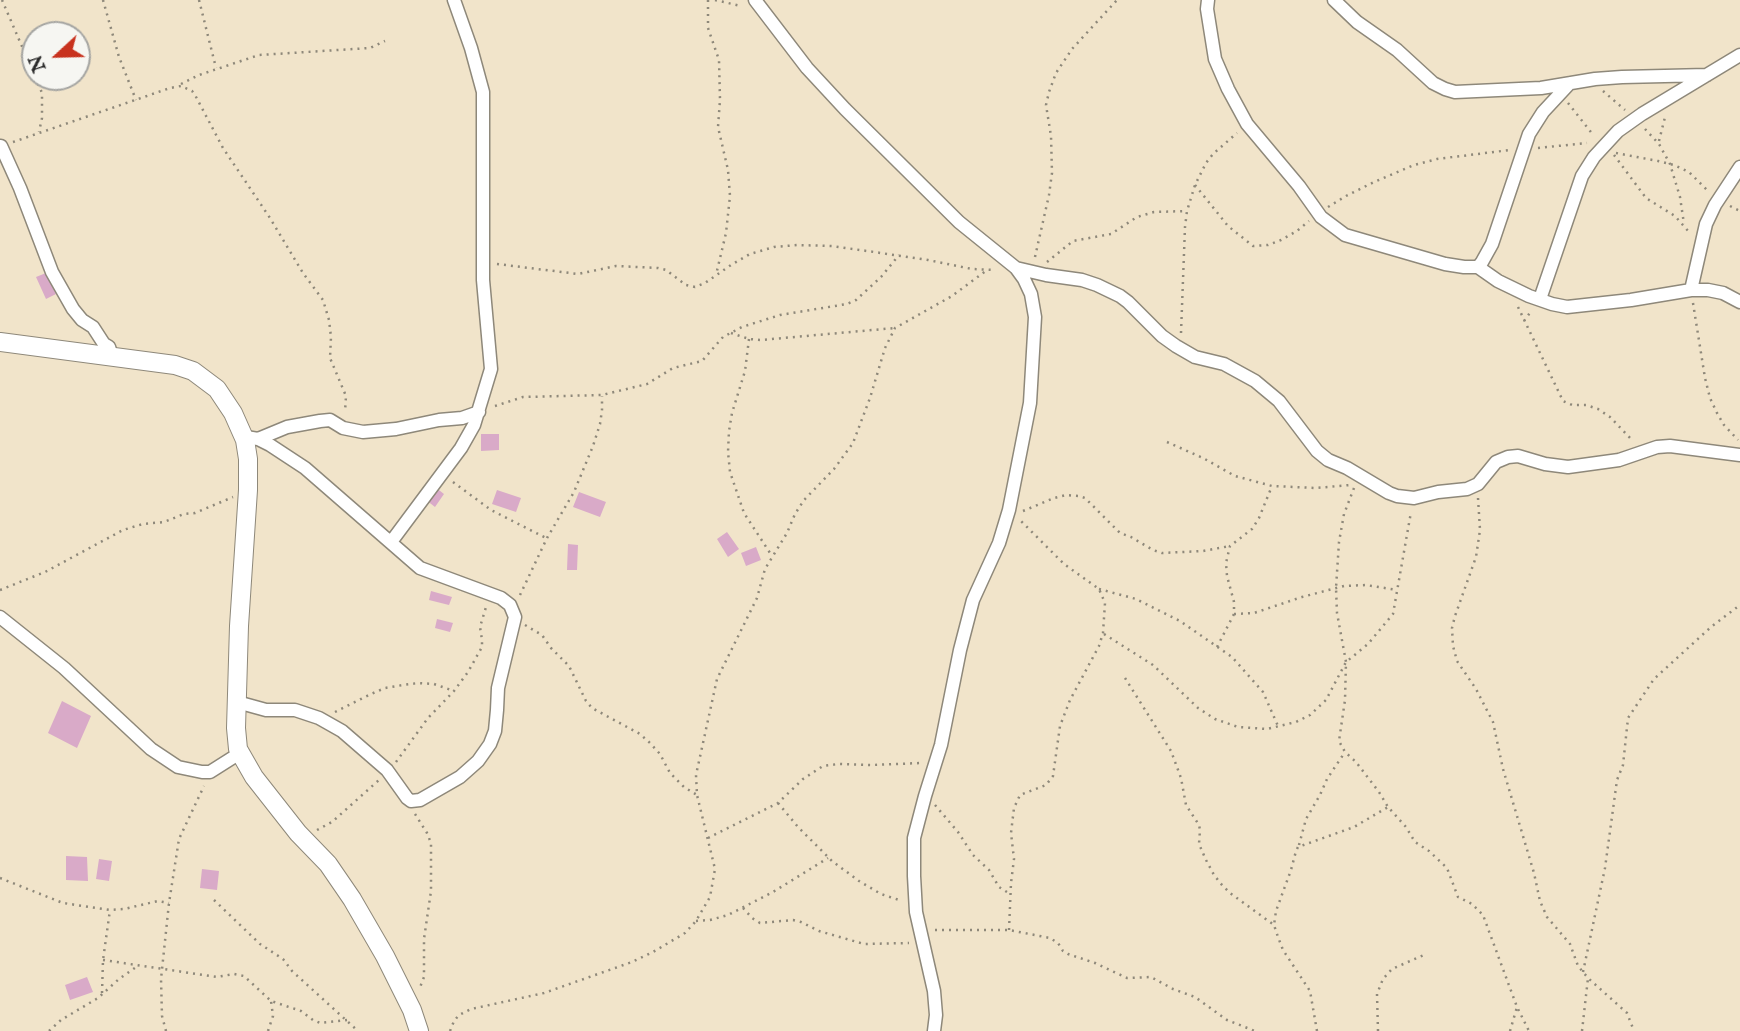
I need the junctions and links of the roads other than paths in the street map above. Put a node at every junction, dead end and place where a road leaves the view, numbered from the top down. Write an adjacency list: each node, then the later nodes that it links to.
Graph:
1 (454, 0): 17 (street)
2 (1208, 0): 10 (street)
3 (1334, 0): 7 (street)
4 (758, 5): 11 (street)
5 (1740, 55): 6 (street)
6 (1707, 75): 7 (street); 13 (street)
7 (1570, 83): 10 (street)
8 (1, 146): 16 (street)
9 (1740, 167): 12 (street)
10 (1478, 267): 13 (street)
11 (1016, 268): 20 (street); 26 (street)
12 (1691, 290): 13 (street); 14 (street)
13 (1540, 299)
14 (1740, 302)
15 (0, 342): 16 (street)
16 (112, 356): 18 (street)
17 (479, 412): 19 (street); 21 (street)
18 (239, 426): 19 (street); 23 (street)
19 (258, 439): 21 (street)
20 (1740, 454)
21 (391, 542): 23 (street)
22 (0, 617): 24 (street)
23 (237, 702): 24 (street)
24 (240, 752): 25 (street)
25 (419, 1031)
26 (934, 1031)

